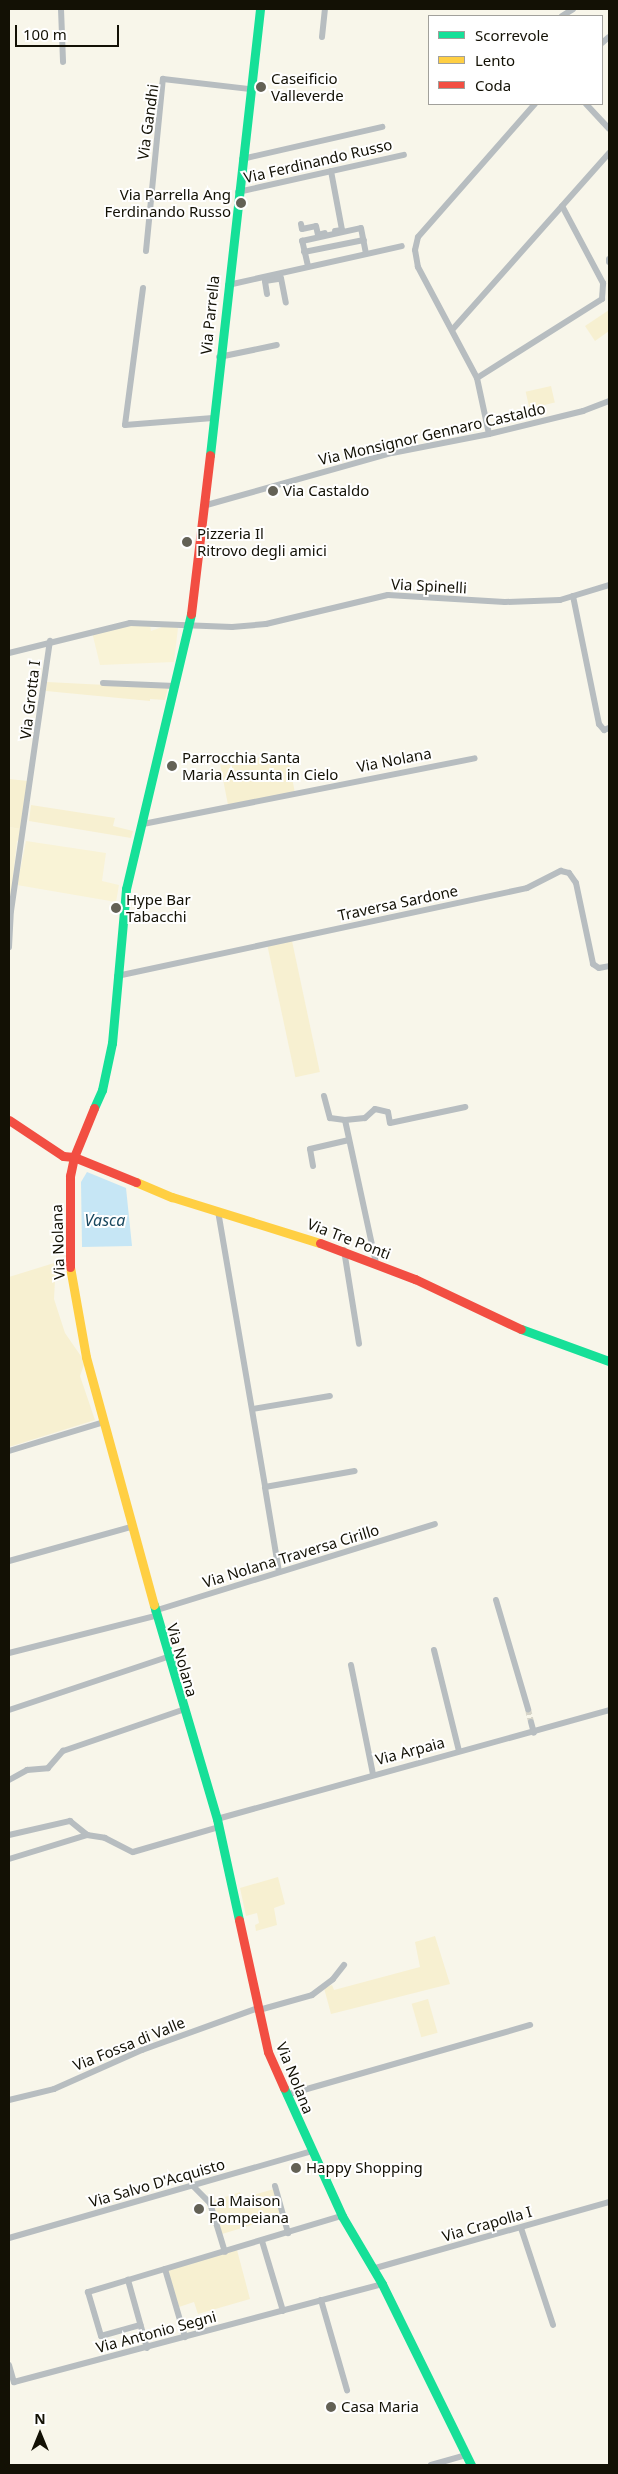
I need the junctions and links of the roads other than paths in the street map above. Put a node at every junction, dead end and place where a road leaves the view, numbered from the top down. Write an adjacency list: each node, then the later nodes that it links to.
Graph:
1 (61, 9): 5 (street)
2 (260, 9): 6 (street, Via Parrella)
3 (325, 9): 4 (street)
4 (322, 37)
5 (63, 62)
6 (250, 89): 13 (street, Via Parrella); 20 (street, Via Gandhi)
7 (534, 105): 28 (street)
8 (587, 105): 10 (street)
9 (382, 127): 13 (street)
10 (609, 129)
11 (609, 154): 16 (street)
12 (404, 155): 14 (street, Via Ferdinando Russo)
13 (242, 159): 15 (street, Via Parrella)
14 (331, 171): 15 (street, Via Ferdinando Russo); 17 (street)
15 (238, 192): 24 (street, Via Parrella)
16 (562, 206): 28 (street); 31 (street)
17 (301, 224)
18 (364, 240): 21 (street); 21 (street); 22 (street)
19 (402, 246): 22 (street)
20 (146, 251)
21 (304, 252): 23 (street)
22 (366, 254): 23 (street)
23 (308, 266): 24 (street)
24 (228, 285): 30 (street, Via Parrella)
25 (143, 288): 33 (street)
26 (267, 294): 27 (street)
27 (286, 303)
28 (452, 330): 31 (street)
29 (277, 345): 30 (street)
30 (219, 357): 33 (street, Via Parrella)
31 (477, 378): 34 (street)
32 (609, 402): 34 (street, Via Monsignor Gennaro Castaldo)
33 (213, 418): 35 (street, Via Parrella)
34 (489, 434): 35 (street, Via Monsignor Gennaro Castaldo)
35 (203, 506): 38 (street, Via Parrella)
36 (609, 585): 37 (street, Via Spinelli)
37 (573, 596): 38 (street, Via Spinelli); 43 (street)
38 (190, 624): 39 (street, Via Spinelli); 42 (street, Via Nolana)
39 (50, 642): 40 (street, Via Spinelli); 46 (street, Via Grotta I)
40 (9, 653)
41 (103, 682): 42 (street)
42 (175, 686): 45 (street, Via Nolana)
43 (609, 728)
44 (475, 758): 45 (street, Via Nolana)
45 (143, 824): 48 (street, Via Nolana)
46 (9, 947)
47 (609, 966): 48 (street, Traversa Sardone)
48 (117, 976): 54 (street, Via Nolana)
49 (324, 1096): 52 (street)
50 (465, 1107): 52 (street)
51 (9, 1120): 54 (street, Via Tre Ponti)
52 (345, 1120): 53 (street)
53 (349, 1140): 55 (street); 58 (street)
54 (74, 1157): 56 (street, Via Tre Ponti); 63 (street, Via Nolana)
55 (314, 1166)
56 (218, 1211): 57 (street, Via Tre Ponti); 62 (street)
57 (344, 1250): 58 (street, Via Tre Ponti); 59 (street)
58 (376, 1263): 60 (street, Via Tre Ponti)
59 (359, 1344)
60 (609, 1361)
61 (330, 1396): 62 (street)
62 (252, 1408): 66 (street)
63 (104, 1422): 64 (street); 68 (street, Via Nolana)
64 (9, 1451)
65 (355, 1470): 66 (street)
66 (265, 1487): 70 (street)
67 (435, 1524): 70 (street, Via Nolana Traversa Cirillo)
68 (131, 1527): 69 (street); 72 (street, Via Nolana)
69 (9, 1561)
70 (279, 1572): 72 (street, Via Nolana Traversa Cirillo)
71 (496, 1600): 77 (street)
72 (155, 1614): 74 (street, Via Nolana Traversa Cirillo); 75 (street, Via Nolana)
73 (434, 1650): 83 (street)
74 (9, 1653)
75 (167, 1657): 78 (street); 79 (street, Via Nolana)
76 (351, 1665): 84 (street)
77 (528, 1709)
78 (9, 1710)
79 (182, 1710): 85 (street); 86 (street, Via Nolana)
80 (609, 1710): 82 (street, Via Arpaia)
81 (531, 1722): 82 (street)
82 (534, 1732): 83 (street, Via Arpaia)
83 (459, 1751): 84 (street, Via Arpaia)
84 (373, 1774): 86 (street, Via Arpaia)
85 (9, 1780)
86 (218, 1823): 88 (street, Via Arpaia); 91 (street, Via Nolana)
87 (9, 1835): 88 (street)
88 (87, 1835): 89 (street)
89 (9, 1859)
90 (344, 1965): 91 (street, Via Fossa di Valle)
91 (259, 2009): 93 (street, Via Nolana); 94 (street, Via Fossa di Valle)
92 (530, 2025): 93 (street)
93 (286, 2095): 95 (street, Via Nolana)
94 (9, 2100)
95 (312, 2151): 97 (street, Via Salvo D'Acquisto); 99 (street, Via Nolana)
96 (275, 2186): 101 (street)
97 (194, 2187): 102 (street, Via Salvo D'Acquisto); 104 (street)
98 (609, 2202): 100 (street, Via Crapolla I)
99 (342, 2216): 101 (street); 106 (street, Via Nolana)
100 (520, 2228): 106 (street, Via Crapolla I); 112 (street)
101 (288, 2233): 103 (street)
102 (9, 2238)
103 (262, 2241): 104 (street); 110 (street)
104 (225, 2252): 105 (street)
105 (166, 2269): 107 (street); 113 (street)
106 (372, 2269): 108 (street, Via Nolana)
107 (128, 2280): 111 (street); 111 (street)
108 (382, 2284): 109 (street, Via Antonio Segni); 117 (street, Via Nolana)
109 (321, 2300): 110 (street, Via Antonio Segni); 116 (street)
110 (282, 2311): 113 (street, Via Antonio Segni)
111 (140, 2325): 114 (street)
112 (553, 2325)
113 (185, 2337): 114 (street, Via Antonio Segni)
114 (147, 2348): 115 (street, Via Antonio Segni)
115 (9, 2365)
116 (347, 2390)
117 (467, 2455): 118 (street); 119 (street, Via Nolana)
118 (431, 2465)
119 (471, 2465)

